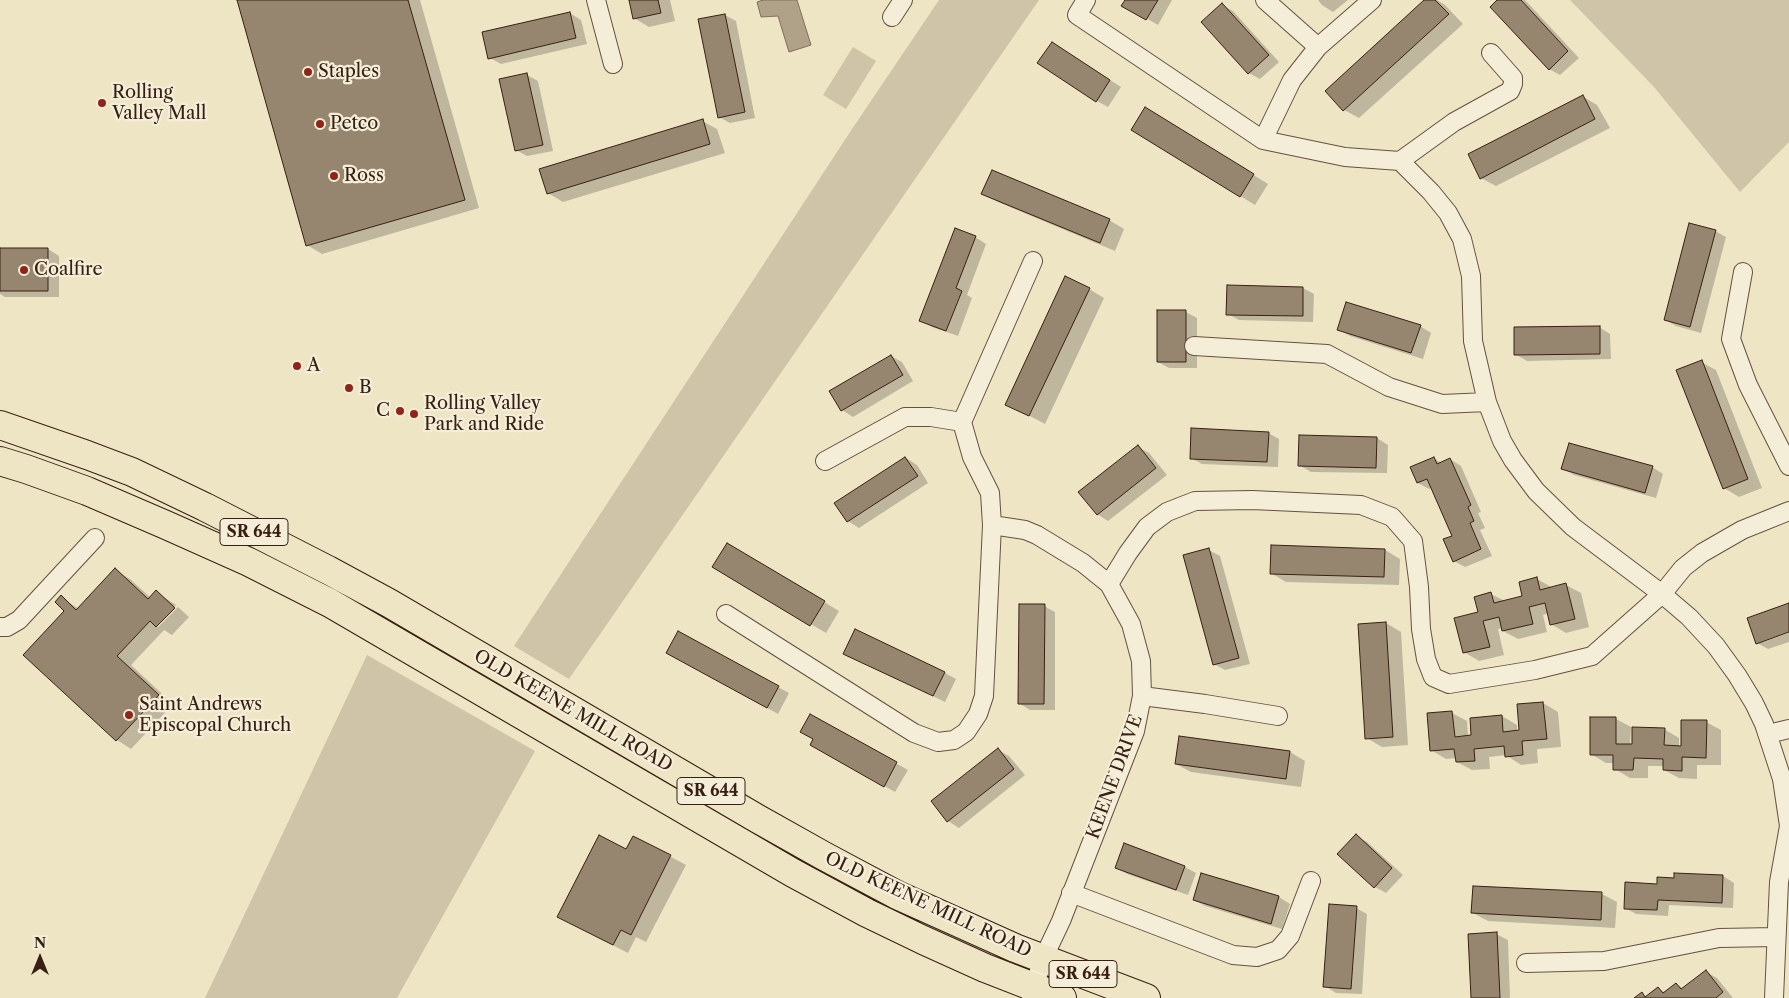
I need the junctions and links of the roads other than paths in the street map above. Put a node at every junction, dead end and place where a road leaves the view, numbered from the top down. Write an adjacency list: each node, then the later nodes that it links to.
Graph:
1 (596, 0): 9 (street)
2 (903, 0): 6 (street)
3 (1086, 0): 10 (street)
4 (1265, 0): 7 (street)
5 (1372, 0): 7 (street)
6 (892, 17)
7 (1318, 47): 10 (street)
8 (1491, 54): 11 (street)
9 (613, 64)
10 (1263, 140): 11 (street)
11 (1400, 161): 15 (street)
12 (1033, 261): 16 (street)
13 (1743, 272): 18 (street)
14 (1194, 346): 15 (street)
15 (1487, 402): 25 (street)
16 (962, 422): 20 (street); 22 (street)
17 (0, 426): 36 (main road, OLD KEENE MILL ROAD / SR 644)
18 (1787, 459)
19 (0, 461): 38 (main road, OLD KEENE MILL ROAD / SR 644)
20 (825, 461)
21 (1789, 511): 25 (street)
22 (992, 525): 24 (street, KEENE DRIVE); 26 (street)
23 (95, 538): 27 (street)
24 (1109, 584): 25 (street); 28 (street, KEENE DRIVE)
25 (1662, 594): 31 (street)
26 (726, 614)
27 (0, 626)
28 (1142, 696): 29 (street); 34 (street, KEENE DRIVE)
29 (1278, 716)
30 (1789, 729): 31 (street)
31 (1768, 734): 32 (street)
32 (1789, 826): 35 (street)
33 (1311, 881): 34 (street)
34 (1071, 894): 36 (street, KEENE DRIVE)
35 (1775, 937): 37 (street); 41 (street)
36 (1043, 960): 38 (street, KEENE DRIVE); 40 (main road, OLD KEENE MILL ROAD / SR 644)
37 (1526, 962)
38 (1032, 993): 39 (main road, OLD KEENE MILL ROAD / SR 644)
39 (1062, 998)
40 (1146, 998)
41 (1774, 998)

